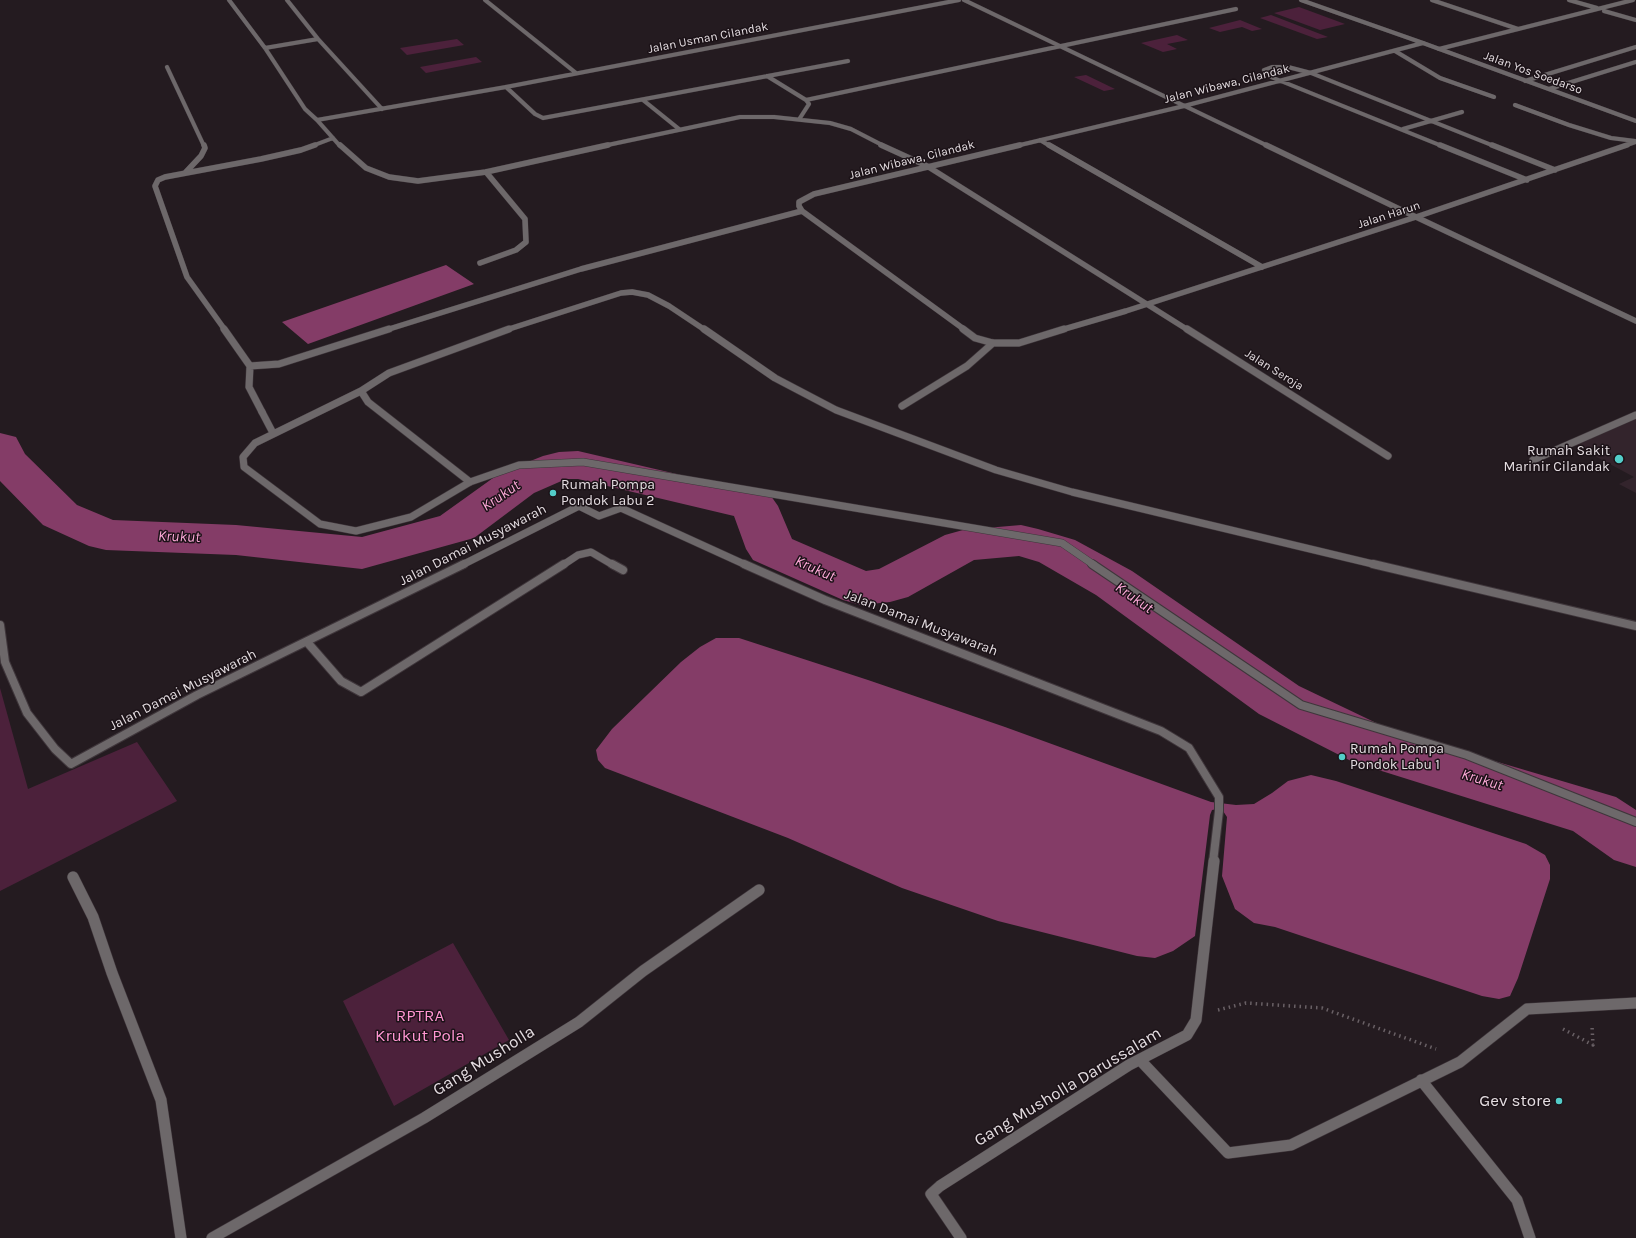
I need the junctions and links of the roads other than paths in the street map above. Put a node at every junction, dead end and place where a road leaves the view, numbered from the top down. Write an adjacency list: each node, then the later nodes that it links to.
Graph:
1 (229, 0): 19 (street, Jalan Seroja)
2 (287, 0): 15 (street)
3 (484, 0): 25 (street)
4 (959, 0): 25 (street, Jalan Usman Cilandak)
5 (964, 0): 17 (street)
6 (1301, 0): 16 (street, Jalan Yos Soedarso)
7 (1432, 0): 14 (street)
8 (1569, 0): 11 (street)
9 (1633, 0): 11 (street)
10 (1236, 9): 17 (street)
11 (1598, 9): 14 (street)
12 (1604, 11): 13 (street)
13 (1636, 20)
14 (1518, 29): 20 (street)
15 (318, 39): 19 (street); 37 (street)
16 (1423, 44): 20 (street, Jalan Yos Soedarso); 21 (street, Jalan Wibawa, Cilandak)
17 (1060, 46): 34 (street); 36 (street)
18 (1636, 47): 29 (street)
19 (265, 48): 40 (street, Jalan Seroja)
20 (1439, 49): 29 (street, Jalan Yos Soedarso)
21 (1395, 51): 26 (street, Jalan Wibawa, Cilandak); 32 (street)
22 (848, 61): 27 (street)
23 (1636, 62): 31 (street)
24 (168, 68): 51 (street)
25 (576, 73): 30 (street, Jalan Usman Cilandak)
26 (1311, 73): 28 (street, Jalan Wibawa, Cilandak); 28 (street); 41 (street)
27 (767, 76): 33 (street); 34 (street)
28 (1281, 81): 36 (street, Jalan Wibawa, Cilandak); 44 (street)
29 (1526, 81): 31 (street, Jalan Yos Soedarso)
30 (506, 87): 33 (street); 37 (street, Jalan Usman Cilandak)
31 (1549, 89): 42 (street, Jalan Yos Soedarso)
32 (1494, 97)
33 (642, 100): 43 (street)
34 (806, 100): 39 (street)
35 (1515, 105): 47 (street)
36 (1184, 106): 46 (street, Jalan Wibawa, Cilandak); 54 (street)
37 (382, 109): 40 (street, Jalan Usman Cilandak)
38 (1462, 112): 41 (street)
39 (800, 118): 43 (street, Jalan Seroja); 48 (street, Jalan Seroja)
40 (318, 120): 45 (street, Jalan Seroja)
41 (1433, 120): 44 (street); 49 (street)
42 (1636, 121)
43 (679, 129): 50 (street, Jalan Seroja)
44 (1403, 129): 52 (street)
45 (333, 138): 50 (street, Jalan Seroja); 51 (street)
46 (1040, 140): 48 (street, Jalan Wibawa, Cilandak); 56 (street)
47 (1636, 142): 49 (street, Jalan Harun)
48 (927, 166): 53 (street, Jalan Wibawa, Cilandak); 57 (street, Jalan Seroja)
49 (1555, 170): 52 (street, Jalan Harun)
50 (486, 172): 55 (street)
51 (185, 173): 60 (street)
52 (1527, 180): 54 (street, Jalan Harun)
53 (802, 211): 59 (street); 60 (street)
54 (1416, 217): 56 (street, Jalan Harun); 58 (street)
55 (480, 263)
56 (1262, 267): 57 (street, Jalan Harun)
57 (1148, 304): 59 (street); 65 (street, Jalan Seroja)
58 (1636, 321)
59 (993, 342): 62 (street)
60 (250, 366): 64 (street)
61 (361, 391): 64 (street); 67 (street); 70 (street)
62 (902, 406)
63 (1636, 415): 66 (street)
64 (273, 433): 67 (street)
65 (1388, 456)
66 (1533, 460)
67 (470, 482): 73 (street)
68 (623, 570): 71 (street)
69 (0, 625): 71 (street, Jalan Damai Musyawarah)
70 (1636, 626)
71 (307, 642): 72 (street, Jalan Damai Musyawarah)
72 (1219, 797): 77 (street, Gang Musholla Darussalam)
73 (1636, 822)
74 (73, 877): 79 (street)
75 (759, 890): 80 (street, Gang Musholla)
76 (1636, 1003): 78 (street)
77 (1140, 1060): 78 (street); 81 (street, Gang Musholla Darussalam)
78 (1421, 1080): 82 (street)
79 (181, 1238)
80 (212, 1238)
81 (961, 1238)
82 (1530, 1238)

